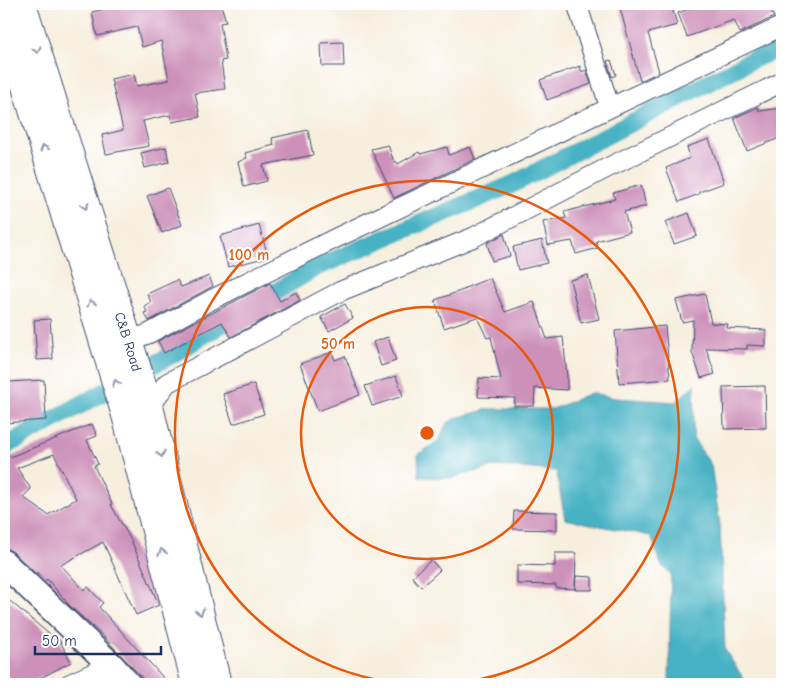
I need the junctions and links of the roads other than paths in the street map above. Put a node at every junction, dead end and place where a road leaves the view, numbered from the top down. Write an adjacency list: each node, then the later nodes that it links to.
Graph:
1 (22, 4): 7 (highway, C&B Road, one-way to 7)
2 (577, 4): 6 (street)
3 (4, 14): 7 (highway, C&B Road, one-way to 3)
4 (782, 26): 6 (street)
5 (782, 82): 8 (street)
6 (610, 108): 7 (street)
7 (116, 345): 8 (highway, C&B Road)
8 (138, 411): 13 (highway, C&B Road, one-way to 8); 14 (highway, C&B Road, one-way to 14)
9 (7, 567): 10 (main road)
10 (111, 665): 11 (street); 12 (main road)
11 (69, 684)
12 (128, 684)
13 (196, 684)
14 (218, 684)

